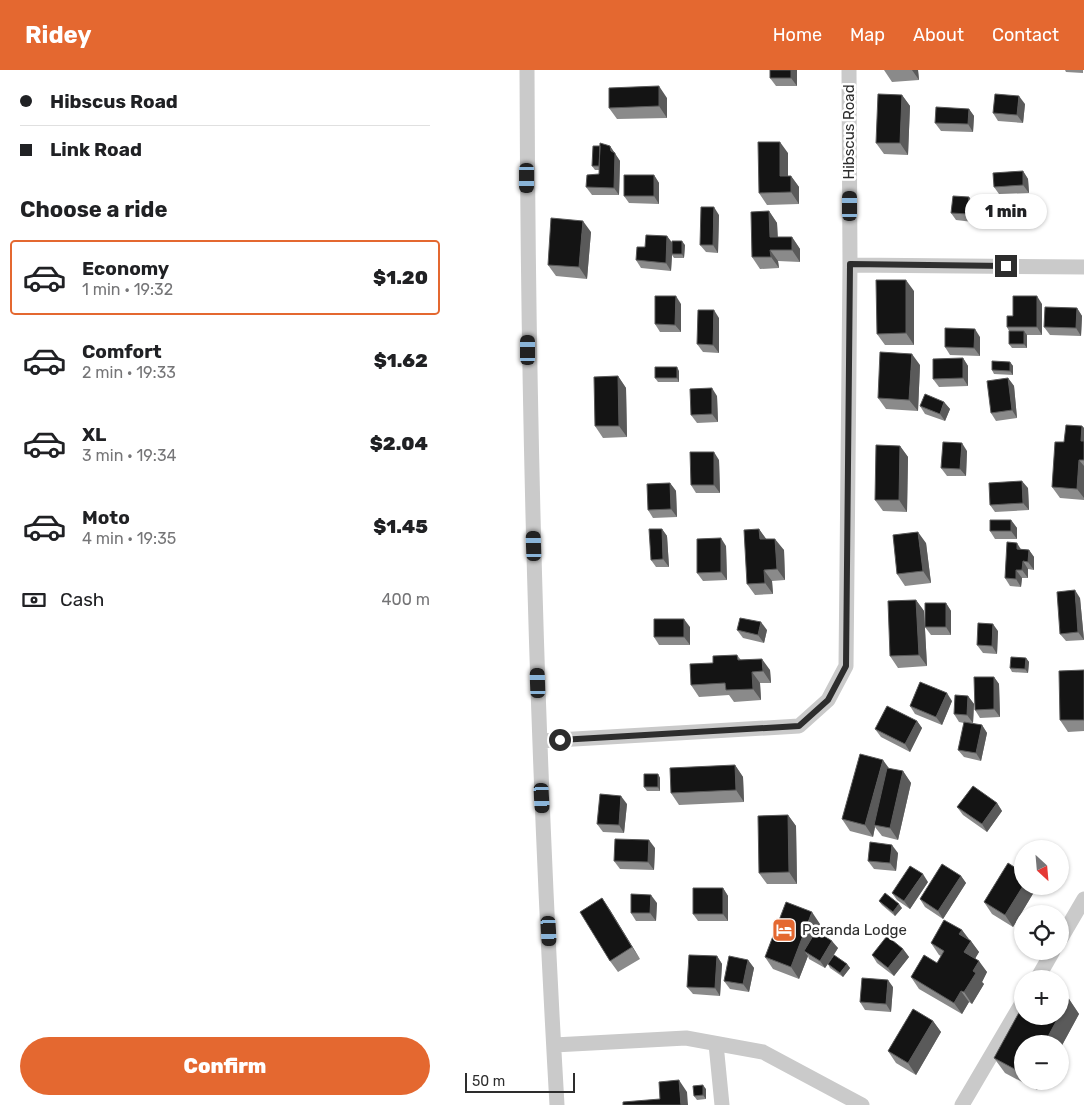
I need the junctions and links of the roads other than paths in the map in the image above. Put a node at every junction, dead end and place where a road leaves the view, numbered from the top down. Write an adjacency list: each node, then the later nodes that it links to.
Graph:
1 (527, 70): 5 (street)
2 (849, 70): 3 (street, Hibscus Road)
3 (850, 264): 4 (street); 5 (street, Hibscus Road)
4 (1084, 268)
5 (540, 742): 10 (street)
6 (1084, 899): 7 (street)
7 (1069, 925)
8 (1014, 1017): 14 (street)
9 (716, 1044): 10 (street); 12 (street); 13 (street)
10 (554, 1045): 11 (street)
11 (558, 1105)
12 (722, 1105)
13 (862, 1105)
14 (962, 1105)

